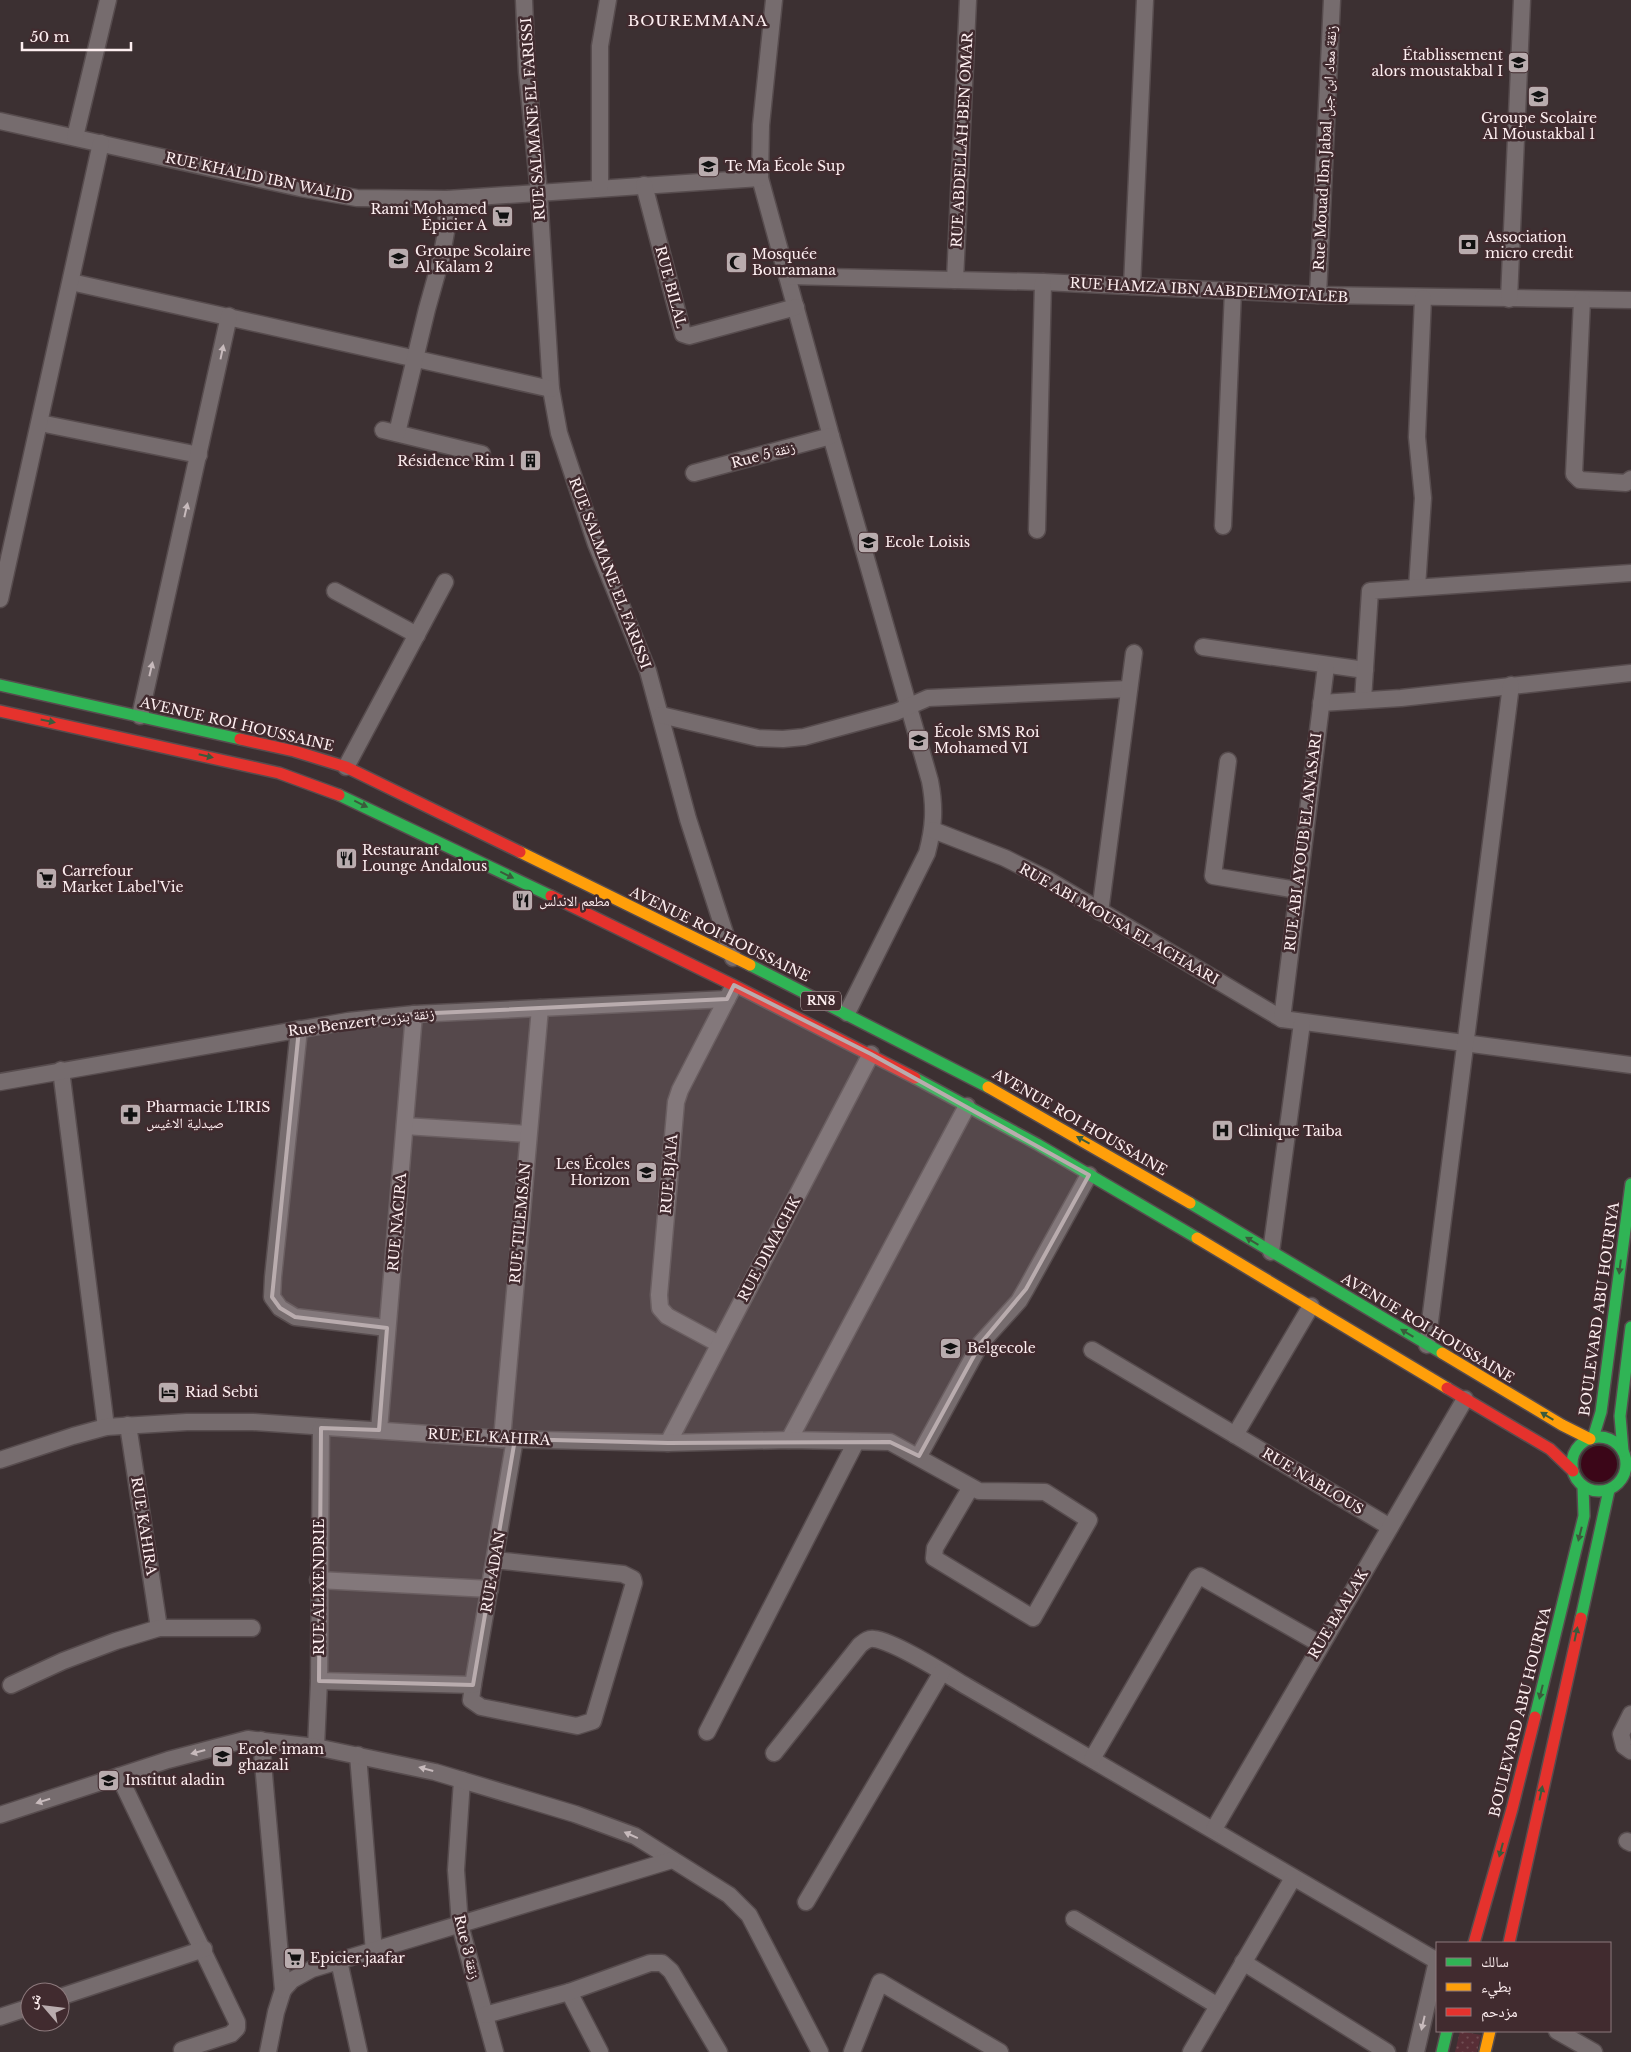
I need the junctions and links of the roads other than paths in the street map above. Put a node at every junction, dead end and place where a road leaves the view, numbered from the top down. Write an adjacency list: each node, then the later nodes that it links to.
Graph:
1 (108, 0): 10 (street)
2 (524, 0): 15 (street, RUE SALMANE EL FARISSI)
3 (608, 0): 14 (street)
4 (774, 0): 12 (street)
5 (968, 0): 18 (street, RUE ABDELLAH BEN OMAR)
6 (1145, 0): 21 (street)
7 (1332, 0): 23 (street, Rue Mouad Ibn Jabal زنقة معاد ابن جبل)
8 (1522, 0): 25 (street)
9 (0, 121): 10 (street, RUE KHALID IBN WALID)
10 (75, 137): 11 (street, RUE KHALID IBN WALID)
11 (101, 143): 16 (street, RUE KHALID IBN WALID); 19 (street)
12 (760, 178): 13 (street, RUE KHALID IBN WALID); 17 (street)
13 (644, 185): 14 (street, RUE KHALID IBN WALID); 28 (street, RUE BILAL)
14 (600, 187): 15 (street, RUE KHALID IBN WALID)
15 (539, 193): 16 (street, RUE KHALID IBN WALID); 31 (street, RUE SALMANE EL FARISSI)
16 (447, 199): 30 (street)
17 (788, 276): 18 (street, RUE HAMZA IBN AABDELMOTALEB); 28 (street)
18 (955, 280): 20 (street, RUE HAMZA IBN AABDELMOTALEB)
19 (71, 282): 29 (street); 32 (street)
20 (1043, 282): 21 (street, RUE HAMZA IBN AABDELMOTALEB); 39 (street)
21 (1132, 286): 22 (street, RUE HAMZA IBN AABDELMOTALEB)
22 (1233, 291): 23 (street, RUE HAMZA IBN AABDELMOTALEB); 38 (street)
23 (1318, 295): 24 (street, RUE HAMZA IBN AABDELMOTALEB)
24 (1423, 298): 25 (street, RUE HAMZA IBN AABDELMOTALEB); 42 (street)
25 (1509, 299): 26 (street, RUE HAMZA IBN AABDELMOTALEB)
26 (1582, 300): 27 (street, RUE HAMZA IBN AABDELMOTALEB); 37 (street)
27 (1631, 300)
28 (796, 307): 33 (street)
29 (229, 316): 30 (street); 35 (street, one-way to 29)
30 (415, 361): 31 (street); 34 (street)
31 (551, 389): 58 (street, RUE SALMANE EL FARISSI)
32 (40, 423): 35 (street); 44 (street)
33 (831, 436): 36 (street, Rue 5 زنقة); 56 (street)
34 (482, 454)
35 (199, 455): 59 (street, one-way to 35)
36 (694, 473)
37 (1631, 480)
38 (1223, 526)
39 (1037, 530)
40 (1631, 573): 42 (street)
41 (445, 582): 45 (street)
42 (1417, 587): 49 (street)
43 (335, 591): 45 (street)
44 (0, 599)
45 (417, 634): 61 (street)
46 (1203, 647): 48 (street)
47 (1134, 653): 53 (street)
48 (1326, 666): 49 (street); 55 (street, RUE ABI AYOUB EL ANASARI)
49 (1365, 670): 54 (street)
50 (1631, 673): 51 (street)
51 (1511, 685): 54 (street); 73 (street)
52 (0, 686): 59 (main road, AVENUE ROI HOUSSAINE / RN8)
53 (1129, 689): 56 (street); 64 (street)
54 (1363, 700): 55 (street)
55 (1320, 703): 63 (street, RUE ABI AYOUB EL ANASARI)
56 (908, 707): 58 (street); 62 (street)
57 (0, 711): 66 (main road, RN8, one-way to 66)
58 (661, 715): 65 (street, RUE SALMANE EL FARISSI)
59 (140, 716): 61 (main road, AVENUE ROI HOUSSAINE / RN8)
60 (1228, 760): 63 (street)
61 (346, 767): 65 (main road, AVENUE ROI HOUSSAINE / RN8)
62 (933, 830): 64 (street, RUE ABI MOUSA EL ACHAARI); 69 (street)
63 (1297, 890): 70 (street, RUE ABI AYOUB EL ANASARI)
64 (1100, 912): 70 (street, RUE ABI MOUSA EL ACHAARI)
65 (733, 958): 69 (main road, AVENUE ROI HOUSSAINE / RN8)
66 (731, 992): 67 (street, Rue Benzert زنقة بنزرت); 74 (main road, RN8); 87 (street, RUE BJAIA)
67 (540, 1008): 68 (street, Rue Benzert زنقة بنزرت); 80 (street, RUE TILEMSAN)
68 (414, 1014): 72 (street, Rue Benzert زنقة بنزرت); 79 (street, RUE NACIRA)
69 (847, 1014): 83 (main road, AVENUE ROI HOUSSAINE / RN8, one-way to 69)
70 (1282, 1019): 71 (street, RUE ABI MOUSA EL ACHAARI)
71 (1302, 1023): 73 (street, RUE ABI MOUSA EL ACHAARI); 83 (street)
72 (299, 1029): 76 (street, Rue Benzert زنقة بنزرت); 86 (street)
73 (1466, 1044): 75 (street, RUE ABI MOUSA EL ACHAARI); 88 (street)
74 (870, 1054): 78 (main road, RN8); 87 (street, RUE DIMACHK)
75 (1631, 1065)
76 (61, 1070): 77 (street, Rue Benzert زنقة بنزرت); 92 (street)
77 (0, 1082)
78 (967, 1106): 81 (main road, RN8); 98 (street)
79 (405, 1126): 80 (street); 86 (street, RUE NACIRA)
80 (528, 1134): 97 (street, RUE TILEMSAN)
81 (1089, 1175): 84 (main road, RN8); 101 (street)
82 (1631, 1184): 96 (main road, BOULEVARD ABU HOURIYA, one-way to 96)
83 (1271, 1252): 88 (main road, AVENUE ROI HOUSSAINE / RN8, one-way to 83)
84 (1311, 1306): 90 (main road, RN8); 95 (street)
85 (1631, 1327): 102 (main road)
86 (387, 1328): 94 (street, RUE NACIRA)
87 (719, 1344): 100 (street, RUE DIMACHK)
88 (1427, 1345): 96 (main road, AVENUE ROI HOUSSAINE / RN8, one-way to 88)
89 (1092, 1350): 95 (street, RUE NABLOUS)
90 (1464, 1399): 104 (main road, RN8); 109 (street, RUE BAALAK)
91 (128, 1425): 92 (street, RUE EL KAHIRA); 93 (street, RUE EL KAHIRA); 113 (street, RUE KAHIRA)
92 (106, 1427): 103 (street, RUE EL KAHIRA)
93 (321, 1428): 94 (street, RUE EL KAHIRA); 111 (street, RUE ALIXENDRIE)
94 (379, 1430): 97 (street, RUE EL KAHIRA)
95 (1235, 1434): 109 (street, RUE NABLOUS)
96 (1591, 1438): 102 (main road, RN8); 104 (main road)
97 (508, 1439): 100 (street, RUE EL KAHIRA); 110 (street, RUE ADAN)
98 (789, 1440): 99 (street, RUE EL KAHIRA); 100 (street, RUE EL KAHIRA)
99 (856, 1442): 101 (street, RUE EL KAHIRA); 121 (street)
100 (668, 1444)
101 (919, 1456): 106 (street, RUE EL KAHIRA)
102 (1627, 1458): 107 (main road)
103 (0, 1460)
104 (1573, 1471): 105 (main road, RN8)
105 (1583, 1486): 107 (main road); 137 (main road, BOULEVARD ABU HOURIYA, one-way to 137)
106 (971, 1488): 106 (street)
107 (1609, 1490): 108 (main road); 138 (main road, one-way to 107)
108 (1625, 1497)
109 (1390, 1527): 115 (street, RUE BAALAK)
110 (494, 1560): 112 (street, RUE ADAN); 119 (street, RUE ADAN)
111 (318, 1580): 112 (street); 117 (street, RUE ALIXENDRIE)
112 (490, 1589): 119 (street, RUE ADAN)
113 (159, 1628): 114 (street); 118 (street)
114 (252, 1628)
115 (1320, 1644): 127 (street); 131 (street, RUE BAALAK)
116 (942, 1672): 125 (street); 127 (street); 134 (street)
117 (319, 1681): 119 (street); 123 (street, RUE ALIXENDRIE)
118 (11, 1685)
119 (473, 1685)
120 (1631, 1714): 124 (street)
121 (708, 1732)
122 (261, 1740): 123 (street); 128 (street, one-way to 128); 145 (street)
123 (316, 1747): 126 (street)
124 (1631, 1751)
125 (774, 1753)
126 (358, 1755): 129 (street, one-way to 126); 140 (street)
127 (1092, 1759): 131 (street)
128 (119, 1776): 130 (street, one-way to 130); 139 (street)
129 (462, 1780): 132 (street, one-way to 129); 136 (street, Rue 3 زنقة)
130 (0, 1815)
131 (1214, 1830): 133 (street)
132 (672, 1860): 136 (street); 161 (street)
133 (1293, 1878): 141 (street); 143 (street)
134 (806, 1902)
135 (1074, 1919): 148 (street)
136 (460, 1925): 140 (street); 150 (street, Rue 3 زنقة)
137 (1474, 1942)
138 (1508, 1942)
139 (204, 1949): 147 (street); 155 (street)
140 (374, 1952): 142 (street)
141 (1436, 1960)
142 (339, 1961): 145 (street); 157 (street)
143 (1243, 1962): 148 (street); 165 (street)
144 (1436, 1965): 166 (street, one-way to 166)
145 (283, 1990): 156 (street)
146 (569, 1992): 150 (street); 159 (street); 160 (street)
147 (70, 1994)
148 (1218, 2006): 164 (street)
149 (20, 2010): 151 (street)
150 (485, 2015): 158 (street, Rue 3 زنقة)
151 (0, 2017)
152 (1447, 2032): 167 (main road)
153 (1490, 2032): 168 (main road)
154 (1559, 2032): 169 (street)
155 (182, 2050)
156 (268, 2052)
157 (359, 2052)
158 (495, 2052)
159 (600, 2052)
160 (719, 2052)
161 (820, 2052)
162 (852, 2052): 163 (street)
163 (1000, 2052)
164 (1191, 2052)
165 (1387, 2052)
166 (1416, 2052)
167 (1442, 2052)
168 (1486, 2052)
169 (1594, 2052)

